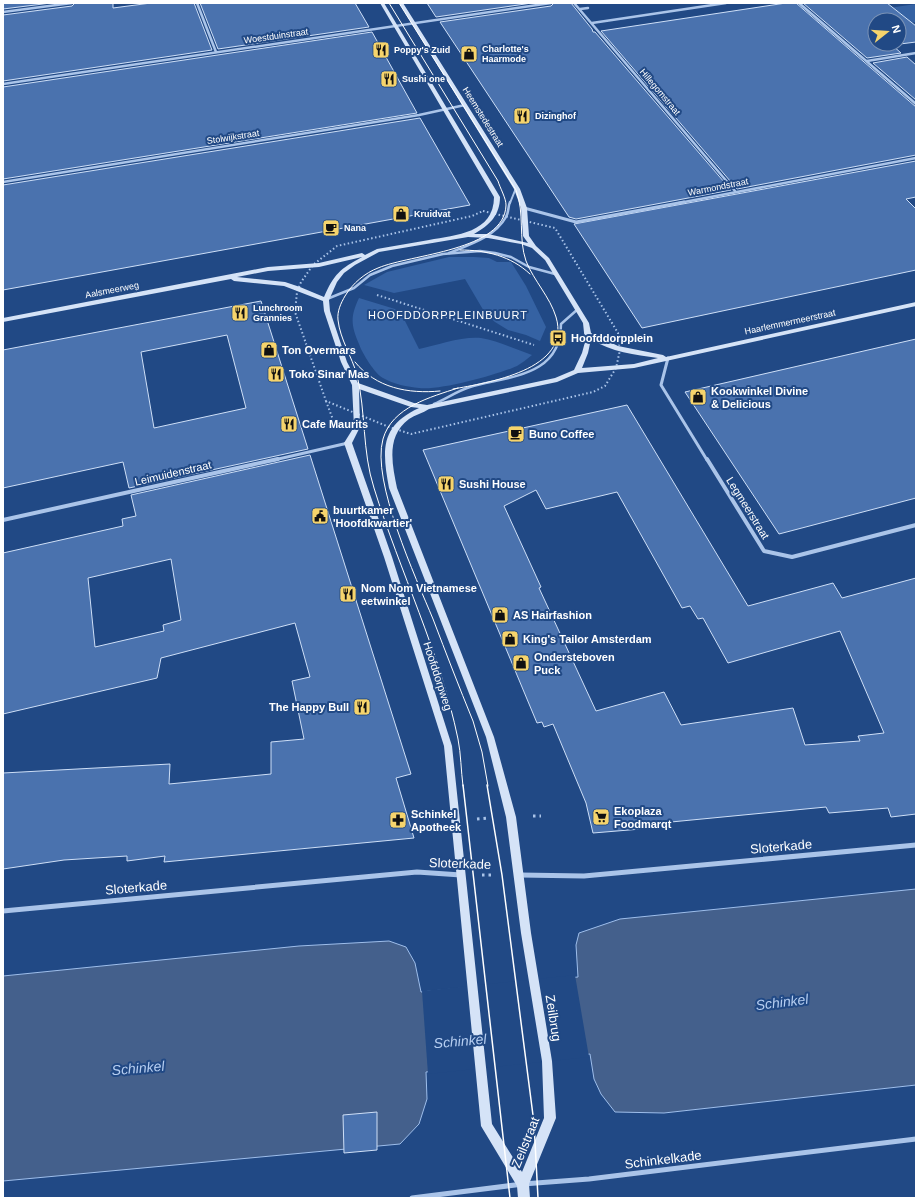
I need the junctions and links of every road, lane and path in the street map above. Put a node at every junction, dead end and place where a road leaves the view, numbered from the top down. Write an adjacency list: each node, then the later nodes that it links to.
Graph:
1 (72, 3): 11 (street)
2 (197, 3): 15 (street)
3 (382, 3): 14 (street)
4 (401, 3): 12 (street, Heemstedestraat)
5 (551, 3): 12 (street, Woestduinstraat)
6 (574, 3): 10 (street, Hillegomstraat)
7 (726, 3): 13 (street)
8 (799, 3): 17 (street)
9 (588, 8): 10 (street)
10 (580, 9): 13 (street, Hillegomstraat)
11 (3, 12)
12 (413, 23): 14 (street, Woestduinstraat); 19 (street, Heemstedestraat)
13 (592, 23): 25 (street, Hillegomstraat)
14 (396, 26): 15 (street, Woestduinstraat); 21 (street)
15 (216, 52): 18 (street, Woestduinstraat)
16 (916, 53): 17 (street)
17 (867, 61): 20 (street)
18 (3, 84)
19 (465, 104): 21 (street, Stolwijkstraat); 24 (street, Heemstedestraat)
20 (916, 104)
21 (445, 108): 23 (street, Stolwijkstraat); 27 (street)
22 (916, 158): 25 (street, Warmondstraat)
23 (3, 182)
24 (516, 188): 26 (street, Heemstedestraat); 28 (lane)
25 (735, 191): 26 (street, Warmondstraat)
26 (524, 208): 29 (street, Heemstedestraat)
27 (495, 214): 28 (path); 31 (street); 36 (path)
28 (507, 216): 29 (path); 32 (lane)
29 (524, 221): 30 (path); 33 (street, Heemstedestraat)
30 (534, 223)
31 (468, 235): 32 (street); 34 (street)
32 (488, 236): 33 (street); 35 (lane)
33 (534, 247): 37 (street)
34 (378, 251): 36 (street, Aalsmeerweg); 40 (street)
35 (443, 254): 37 (lane); 42 (lane)
36 (312, 266): 38 (path); 39 (street, Aalsmeerweg)
37 (557, 274): 45 (street)
38 (305, 277): 40 (path); 41 (path)
39 (225, 278): 41 (street, Aalsmeerweg); 46 (street, Aalsmeerweg)
40 (334, 281): 43 (street)
41 (298, 288): 43 (street, Aalsmeerweg); 55 (path)
42 (354, 288): 43 (lane); 48 (path)
43 (326, 300): 53 (street)
44 (916, 304): 51 (street, Haarlemmermeerstraat)
45 (578, 309): 47 (street); 48 (lane)
46 (3, 320)
47 (590, 335): 49 (street); 51 (street, Haarlemmermeerstraat)
48 (556, 349): 54 (lane)
49 (585, 353): 50 (path); 52 (street)
50 (619, 358)
51 (668, 358): 52 (street, Haarlemmermeerstraat); 60 (street, Legmeerstraat)
52 (577, 371): 54 (street)
53 (355, 385): 54 (street); 55 (street)
54 (427, 408): 56 (street)
55 (357, 414): 56 (path); 58 (street)
56 (395, 428): 57 (path); 63 (street)
57 (411, 434)
58 (348, 443): 59 (street, Leimuidenstraat); 62 (street, Hoofddorpweg)
59 (3, 520)
60 (916, 525)
61 (916, 845): 63 (street, Sloterkade)
62 (461, 875): 63 (path, Sloterkade); 64 (street, Sloterkade); 66 (street, Hoofddorpweg)
63 (520, 875): 65 (street, Zeilbrug)
64 (3, 911)
65 (546, 1061): 68 (street, Zeilstraat)
66 (481, 1068): 68 (street, Zeilstraat)
67 (916, 1139): 68 (street, Schinkelkade)
68 (523, 1184): 69 (street, Schinkelkade); 70 (street, Zeilstraat)
69 (412, 1198)
70 (524, 1198)

